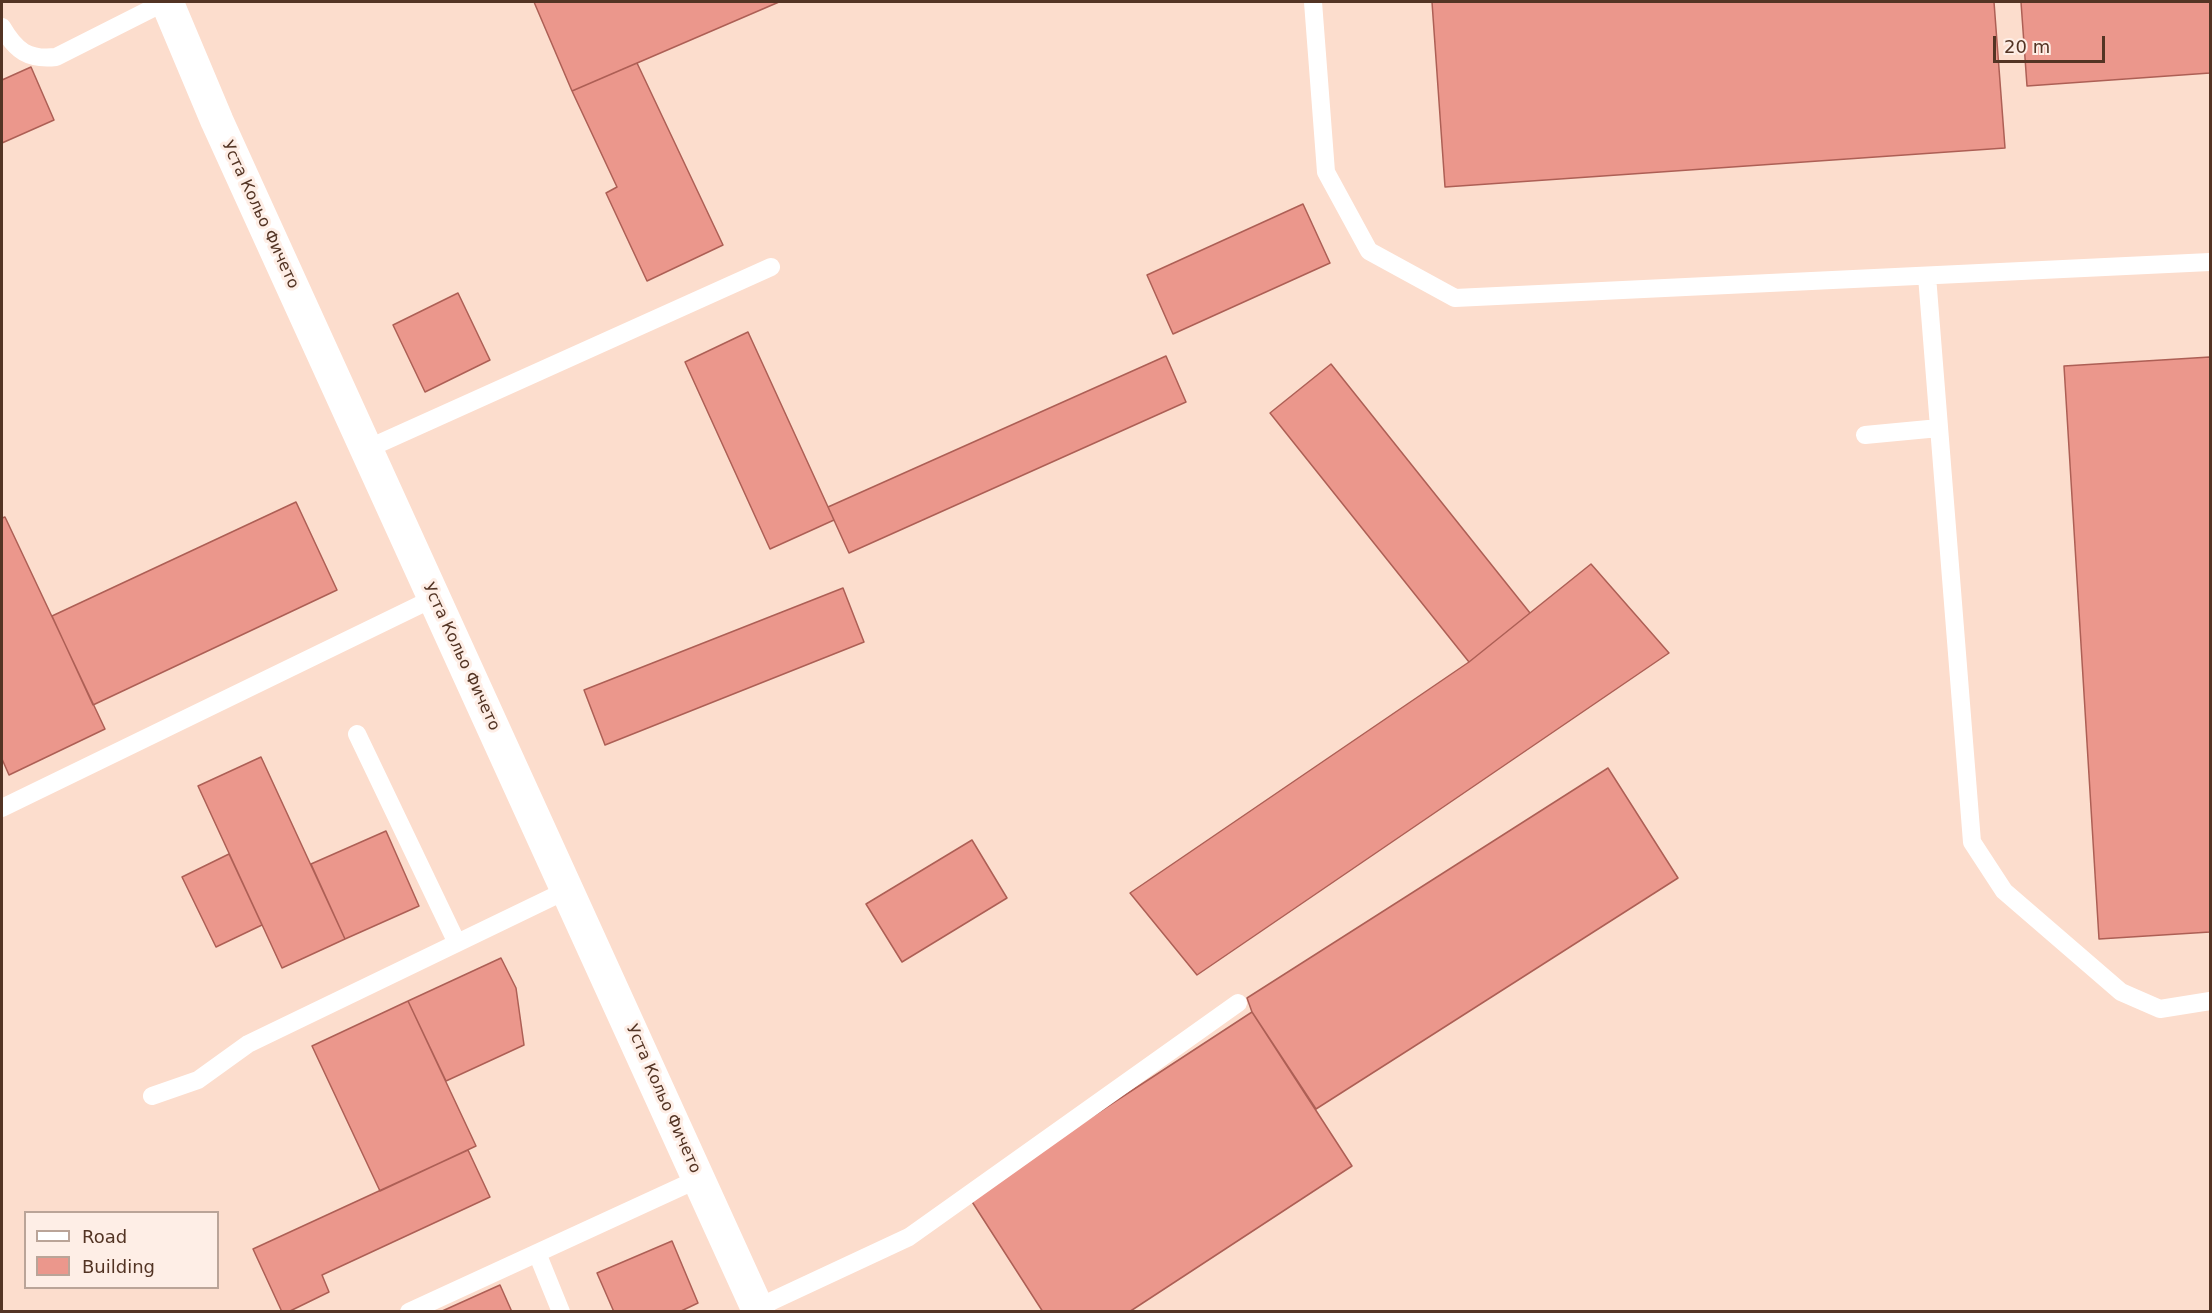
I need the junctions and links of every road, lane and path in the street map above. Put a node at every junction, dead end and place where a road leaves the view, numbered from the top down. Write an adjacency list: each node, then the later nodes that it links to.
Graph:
1 (166, 2): 3 (lane); 9 (street, Уста Кольо Фичето)
2 (1313, 2): 6 (lane)
3 (2, 27)
4 (2211, 262): 6 (lane)
5 (771, 267): 9 (lane)
6 (1927, 276): 7 (lane)
7 (1939, 428): 8 (lane); 15 (lane)
8 (1865, 435)
9 (366, 449): 10 (street, Уста Кольо Фичето)
10 (434, 598): 12 (lane); 13 (street, Уста Кольо Фичето)
11 (357, 734): 14 (lane)
12 (2, 808)
13 (567, 890): 14 (lane); 18 (street, Уста Кольо Фичето)
14 (457, 943): 17 (lane)
15 (2211, 1000)
16 (1238, 1003): 20 (lane)
17 (152, 1096)
18 (699, 1179): 19 (lane); 20 (street, Уста Кольо Фичето)
19 (537, 1253): 21 (lane); 22 (lane)
20 (758, 1310)
21 (409, 1311)
22 (561, 1311)

